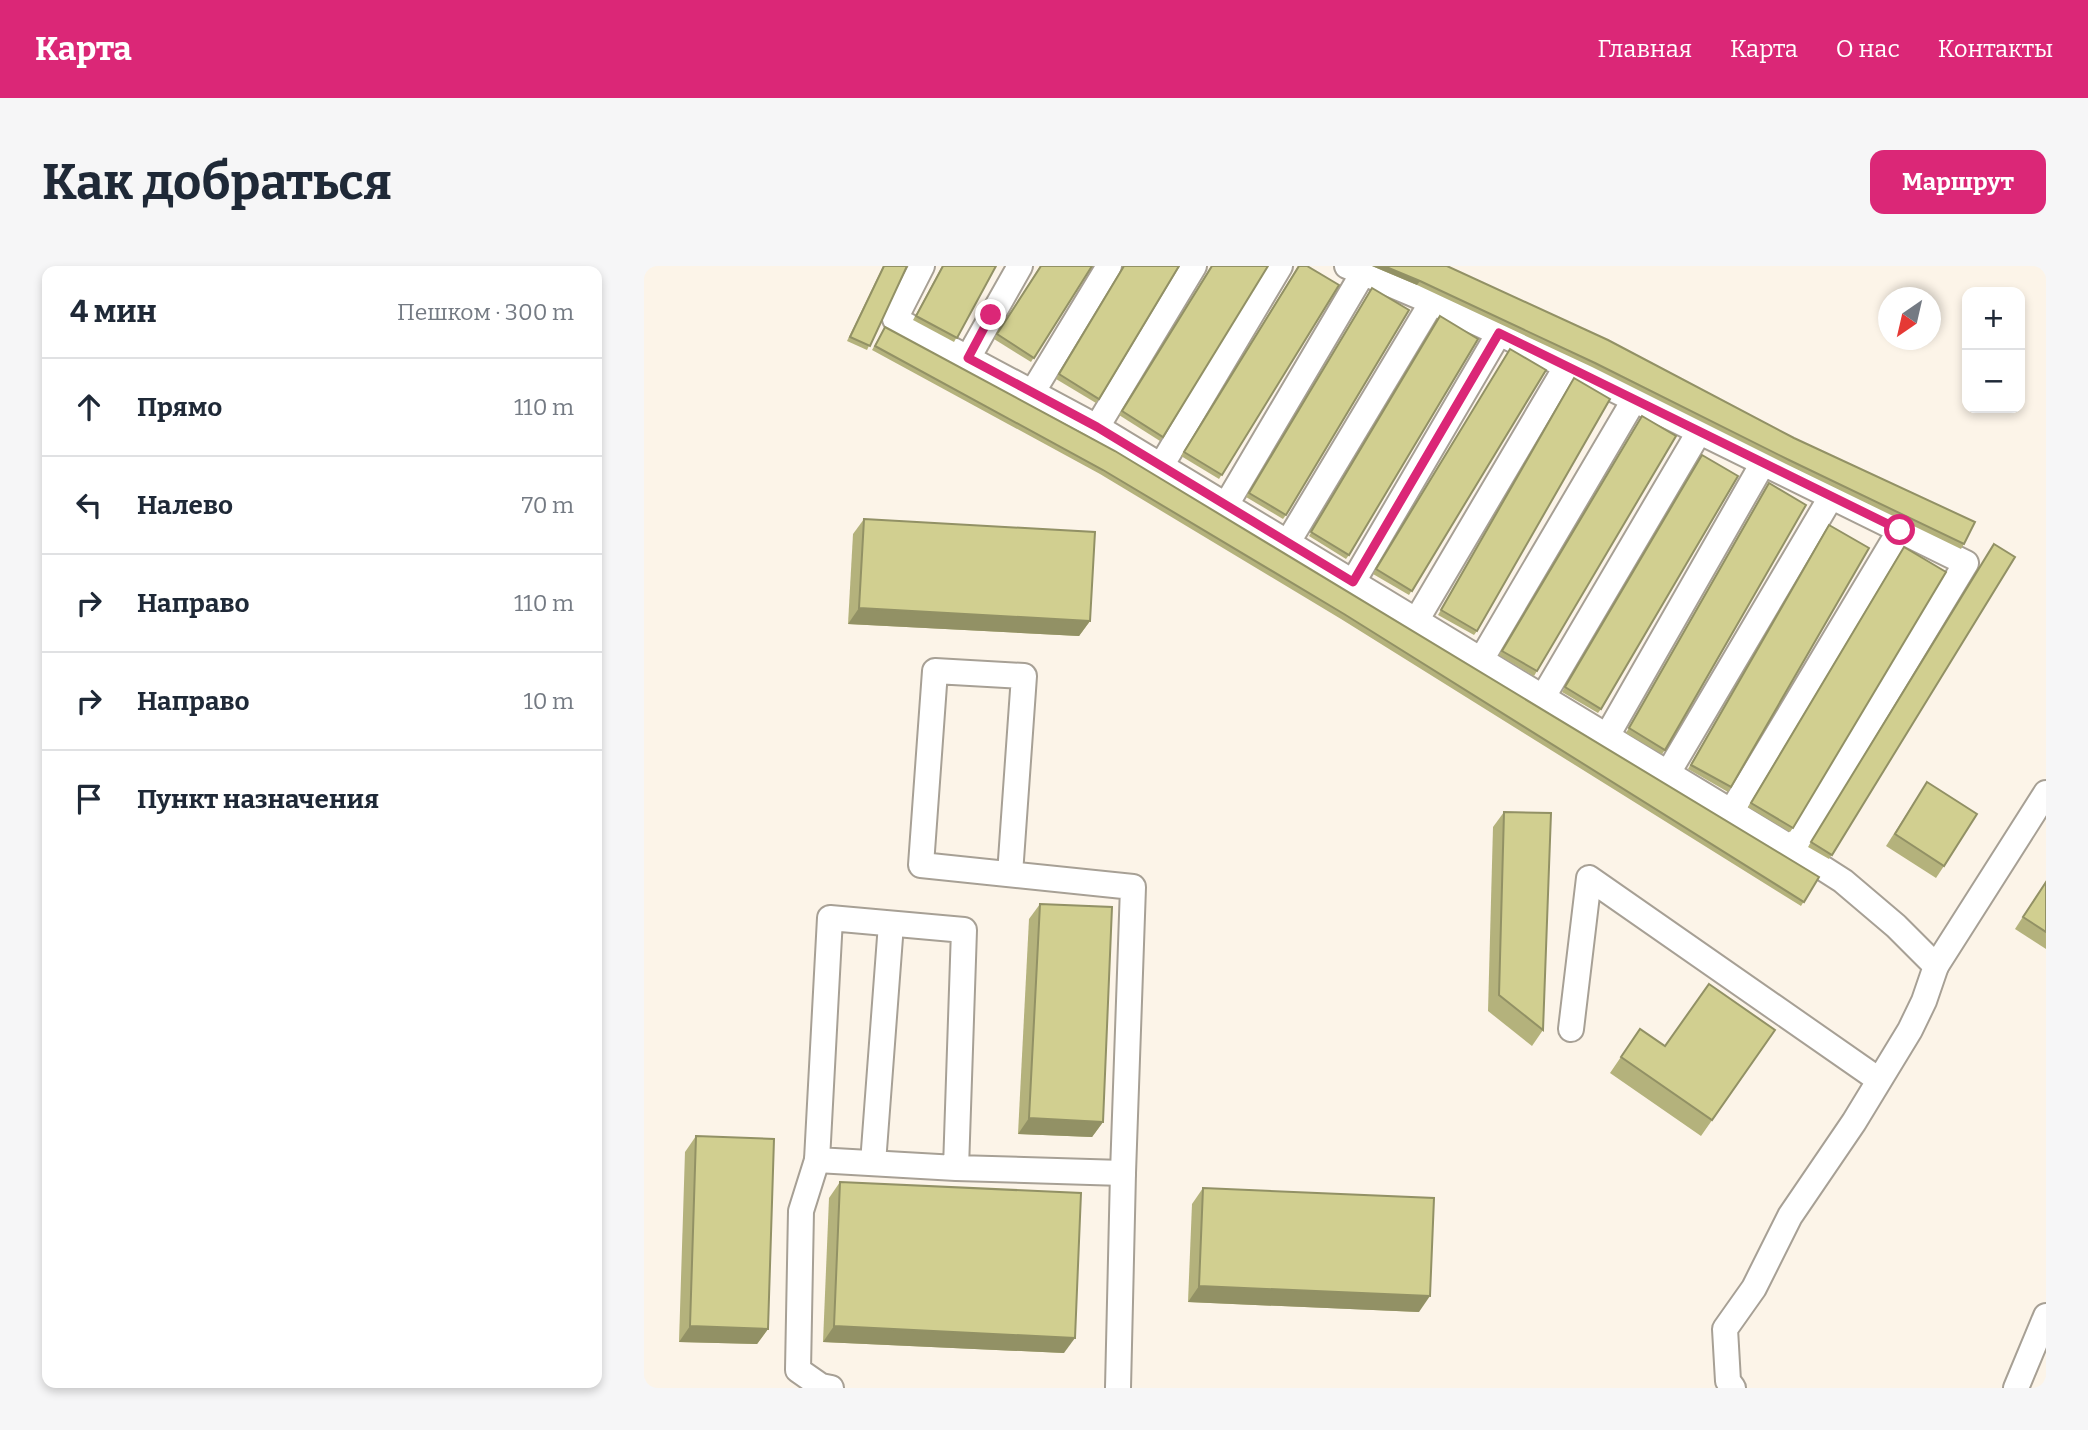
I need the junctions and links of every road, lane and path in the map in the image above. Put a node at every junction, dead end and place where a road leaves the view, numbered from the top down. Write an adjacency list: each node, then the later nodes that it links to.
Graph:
1 (922, 266): 9 (lane)
2 (1020, 266): 9 (lane)
3 (1109, 266): 11 (lane)
4 (1194, 266): 13 (lane)
5 (1280, 266): 16 (lane)
6 (1355, 270): 7 (lane); 18 (lane)
7 (1432, 302): 8 (lane); 20 (lane)
8 (1499, 333): 10 (lane); 21 (lane)
9 (968, 358): 11 (lane)
10 (1566, 367): 12 (lane); 22 (lane)
11 (1032, 393): 13 (lane)
12 (1634, 400): 14 (lane); 23 (lane)
13 (1097, 427): 16 (lane)
14 (1699, 432): 15 (lane); 24 (lane)
15 (1763, 463): 17 (lane); 25 (lane)
16 (1161, 466): 18 (lane)
17 (1831, 497): 19 (lane); 26 (lane)
18 (1226, 505): 20 (lane)
19 (1900, 530): 28 (lane); 29 (lane)
20 (1288, 542): 21 (lane)
21 (1353, 582): 22 (lane)
22 (1416, 621): 23 (lane)
23 (1481, 660): 24 (lane)
24 (1543, 697): 25 (lane)
25 (1607, 736): 26 (lane)
26 (1668, 774): 28 (lane)
27 (2046, 793): 32 (lane)
28 (1731, 812): 29 (lane)
29 (1793, 849): 32 (lane)
30 (1010, 874): 30 (lane); 38 (lane)
31 (891, 924): 35 (lane); 36 (lane); 37 (lane)
32 (1936, 966): 34 (lane)
33 (1571, 1029): 34 (lane)
34 (1879, 1080): 42 (lane)
35 (817, 1160): 36 (lane); 40 (lane)
36 (873, 1163): 37 (lane)
37 (956, 1168): 38 (lane)
38 (1123, 1173): 41 (lane)
39 (2046, 1316): 43 (lane)
40 (831, 1388)
41 (1118, 1388)
42 (1733, 1388)
43 (2016, 1388)

